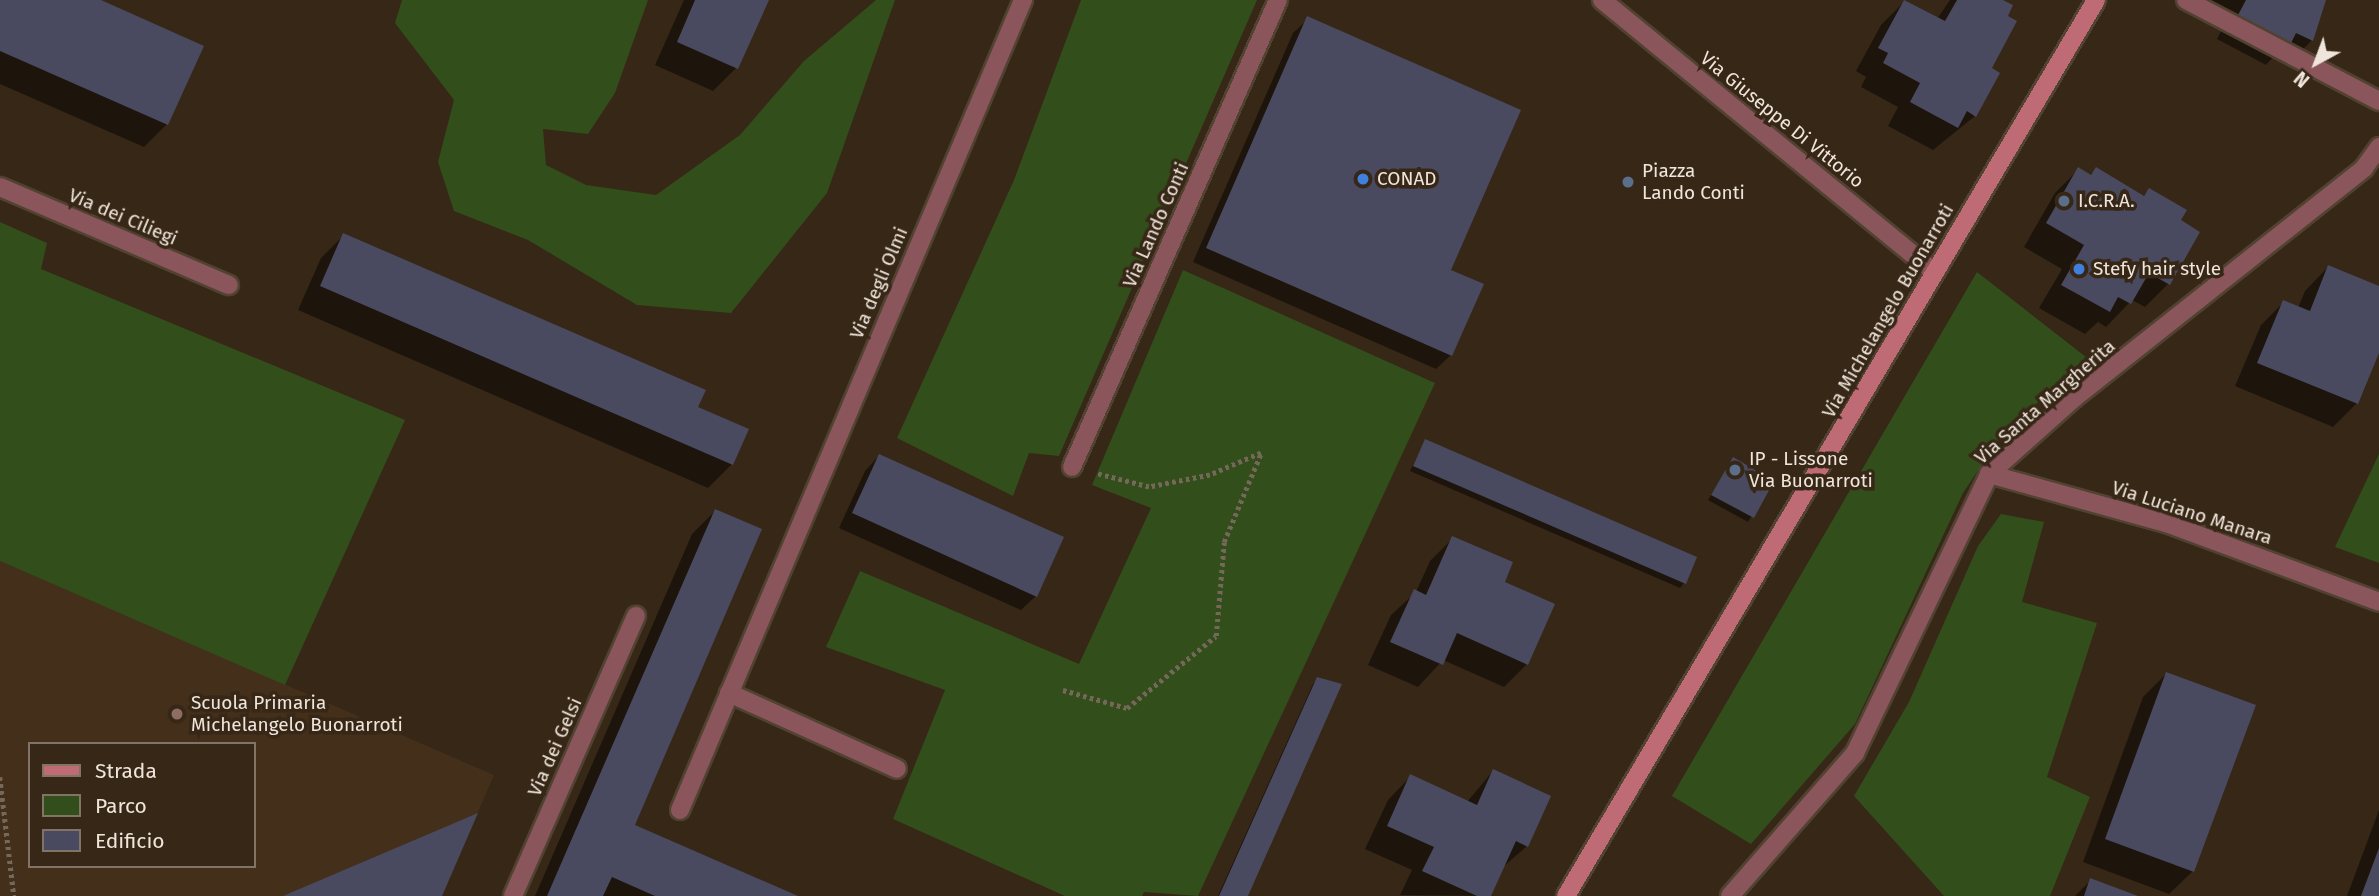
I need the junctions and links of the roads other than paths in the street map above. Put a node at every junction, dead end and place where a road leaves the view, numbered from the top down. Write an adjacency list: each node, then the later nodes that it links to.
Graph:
1 (1023, 0): 15 (street, Via degli Olmi)
2 (1278, 0): 11 (street, Via Lando Conti)
3 (1602, 0): 9 (street, Via Giuseppe Di Vittorio)
4 (2096, 0): 9 (street, Via Michelangelo Buonarroti)
5 (2186, 0): 6 (street)
6 (2379, 101)
7 (2379, 147): 12 (street, Via Santa Margherita)
8 (0, 187): 10 (street, Via dei Ciliegi)
9 (1934, 272): 19 (street, Via Michelangelo Buonarroti)
10 (229, 285)
11 (1072, 467)
12 (1989, 474): 13 (street, Via Luciano Manara); 20 (street, Via Santa Margherita)
13 (2379, 602)
14 (636, 615): 18 (street, Via dei Gelsi)
15 (729, 693): 16 (street); 17 (street, Via degli Olmi)
16 (897, 769)
17 (680, 810)
18 (513, 896)
19 (1566, 896)
20 (1730, 896)

